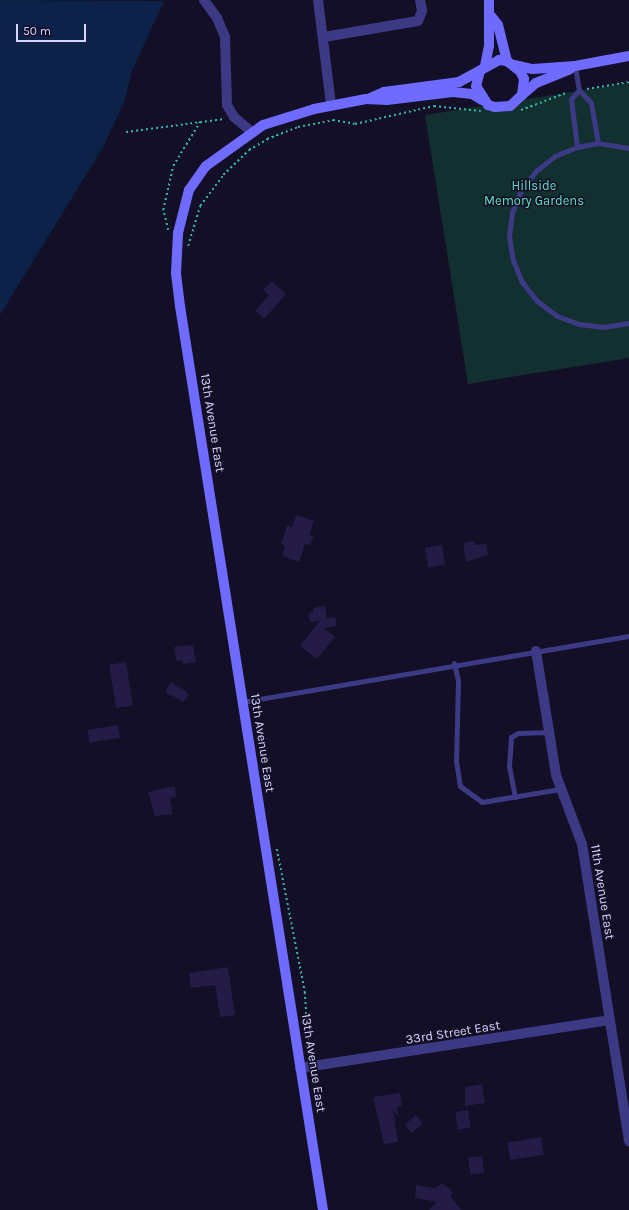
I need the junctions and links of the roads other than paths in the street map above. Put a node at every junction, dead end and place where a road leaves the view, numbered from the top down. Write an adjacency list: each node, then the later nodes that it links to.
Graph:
1 (204, 0): 16 (street)
2 (318, 0): 6 (street)
3 (420, 0): 6 (street)
4 (489, 0): 5 (main road)
5 (491, 16): 8 (main road); 10 (main road)
6 (324, 37): 15 (street)
7 (629, 56): 9 (main road)
8 (511, 63): 9 (main road); 10 (main road); 12 (main road)
9 (575, 66): 11 (lane); 12 (main road)
10 (483, 69): 13 (main road); 14 (main road)
11 (579, 90): 17 (lane); 18 (lane)
12 (522, 95): 14 (main road)
13 (366, 99): 14 (main road); 15 (main road, 13th Avenue East)
14 (482, 100)
15 (331, 105): 16 (main road, 13th Avenue East)
16 (252, 132): 24 (main road, 13th Avenue East)
17 (598, 143): 18 (lane); 19 (lane)
18 (577, 146): 20 (lane)
19 (629, 148)
20 (629, 323)
21 (629, 636): 22 (lane)
22 (536, 651): 23 (lane); 25 (street, 11th Avenue East)
23 (454, 664): 24 (lane); 27 (lane)
24 (242, 702): 29 (main road, 13th Avenue East)
25 (549, 732): 26 (street, 11th Avenue East); 27 (lane)
26 (560, 789): 27 (lane); 28 (street, 11th Avenue East)
27 (515, 797)
28 (609, 1020): 29 (street, 33rd Street East); 30 (street, 11th Avenue East)
29 (305, 1068): 31 (main road, 13th Avenue East)
30 (629, 1141)
31 (323, 1210)

